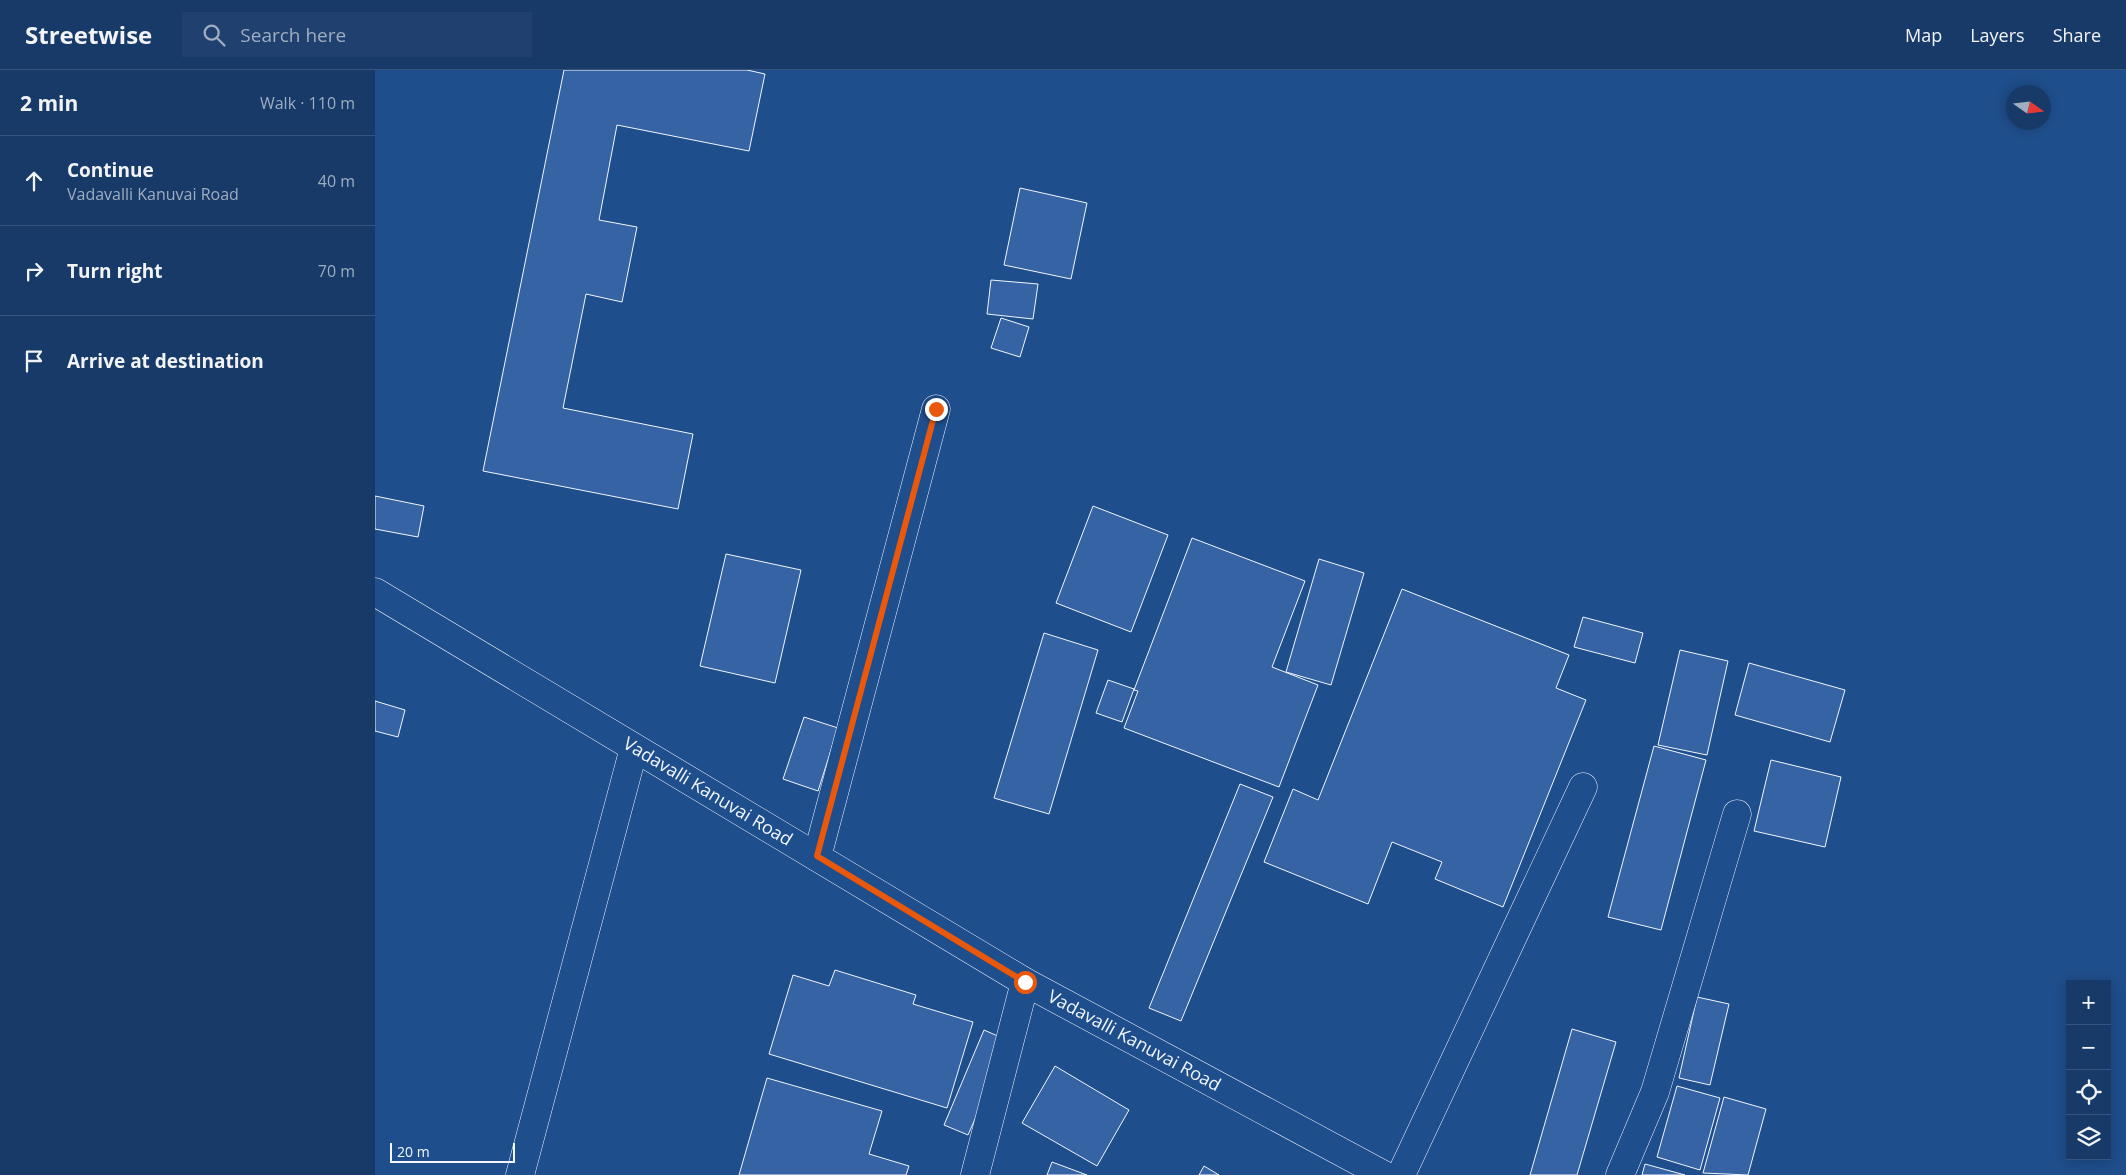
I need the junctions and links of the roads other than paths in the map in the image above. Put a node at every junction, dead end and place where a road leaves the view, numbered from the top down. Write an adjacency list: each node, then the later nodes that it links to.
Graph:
1 (936, 409): 6 (street)
2 (375, 592): 3 (street, Vadavalli Kanuvai Road)
3 (634, 748): 6 (street, Vadavalli Kanuvai Road); 8 (street)
4 (1583, 787): 11 (street)
5 (1737, 814): 12 (street)
6 (817, 856): 7 (street, Vadavalli Kanuvai Road)
7 (1025, 982): 9 (street); 10 (street, Vadavalli Kanuvai Road)
8 (520, 1175)
9 (975, 1175)
10 (1384, 1175)
11 (1401, 1175)
12 (1620, 1175)

